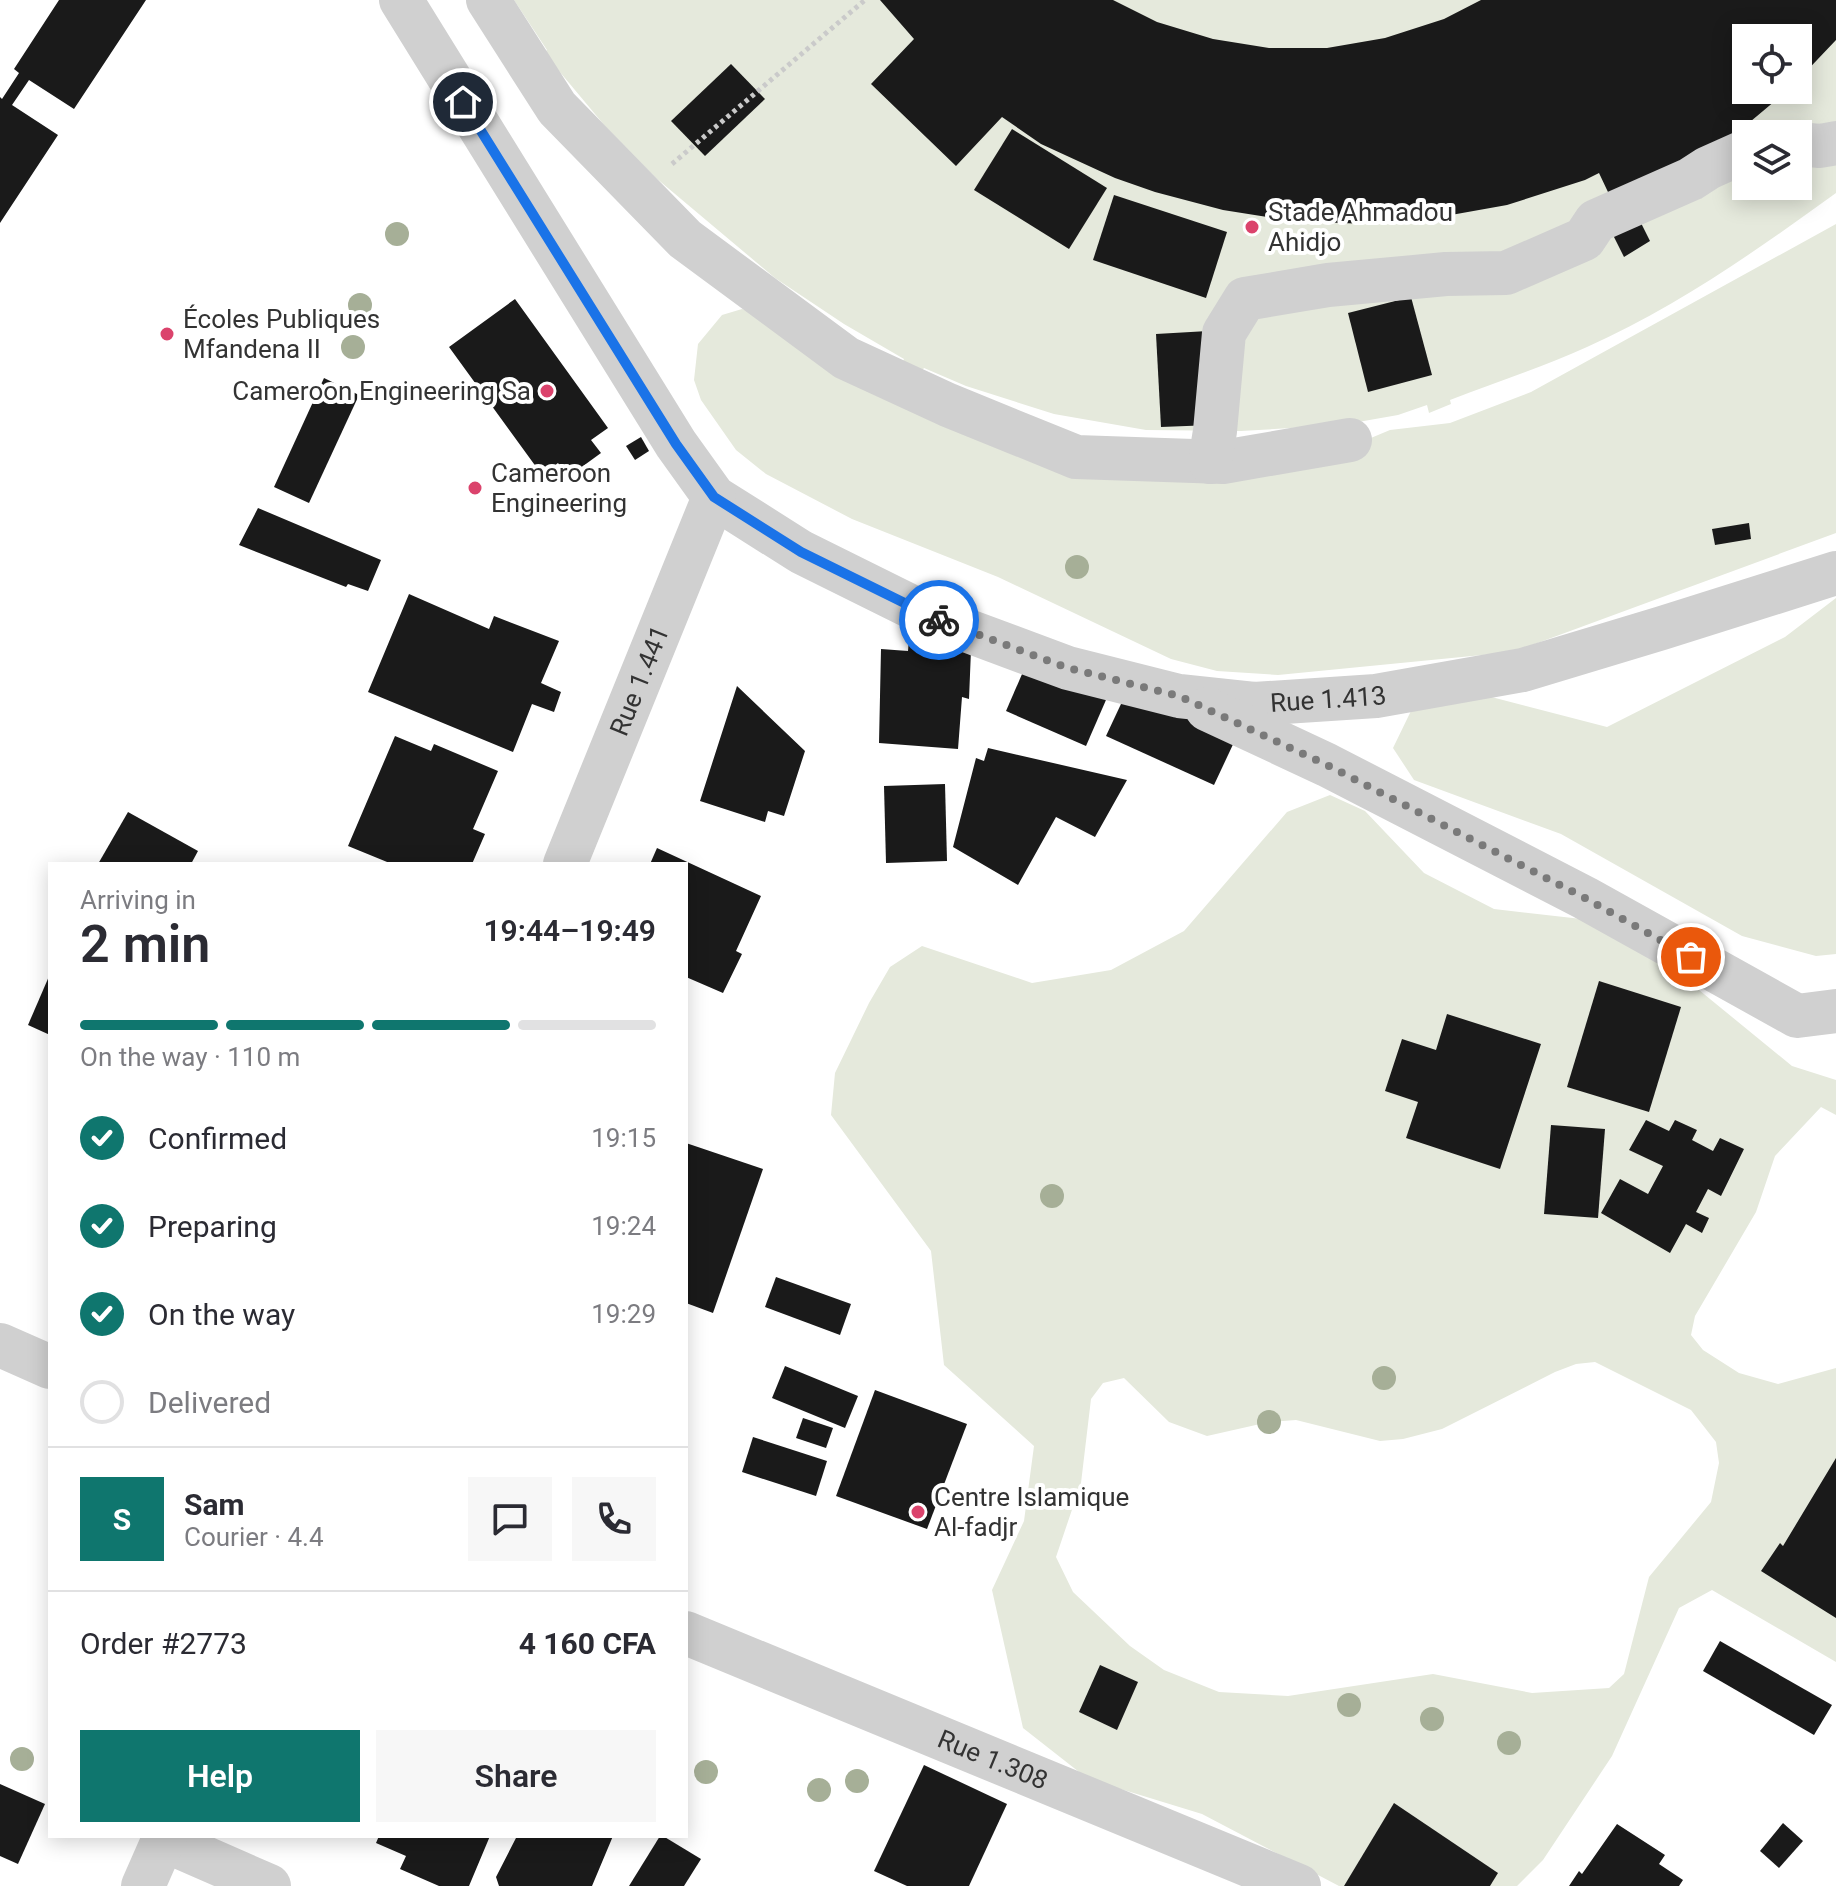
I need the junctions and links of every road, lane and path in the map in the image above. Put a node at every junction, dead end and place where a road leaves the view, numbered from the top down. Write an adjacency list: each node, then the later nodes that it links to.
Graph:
1 (401, 0): 10 (street, Rue 1.413)
2 (488, 0): 9 (street)
3 (865, 0): 7 (path)
4 (1836, 143): 5 (street)
5 (1812, 145)
6 (1732, 157): 9 (street)
7 (668, 168)
8 (1350, 440): 9 (street)
9 (1210, 462)
10 (714, 497): 12 (street, Rue 1.413); 13 (street, Rue 1.441)
11 (1836, 573): 12 (street, Rue 1.413)
12 (1179, 696): 14 (street)
13 (566, 862)
14 (1817, 1013): 15 (street)
15 (1836, 1035)
16 (0, 1345): 17 (street)
17 (48, 1366)
18 (688, 1634): 22 (street, Rue 1.308)
19 (165, 1838): 20 (street); 21 (street)
20 (143, 1886)
21 (269, 1886)
22 (1299, 1886)

